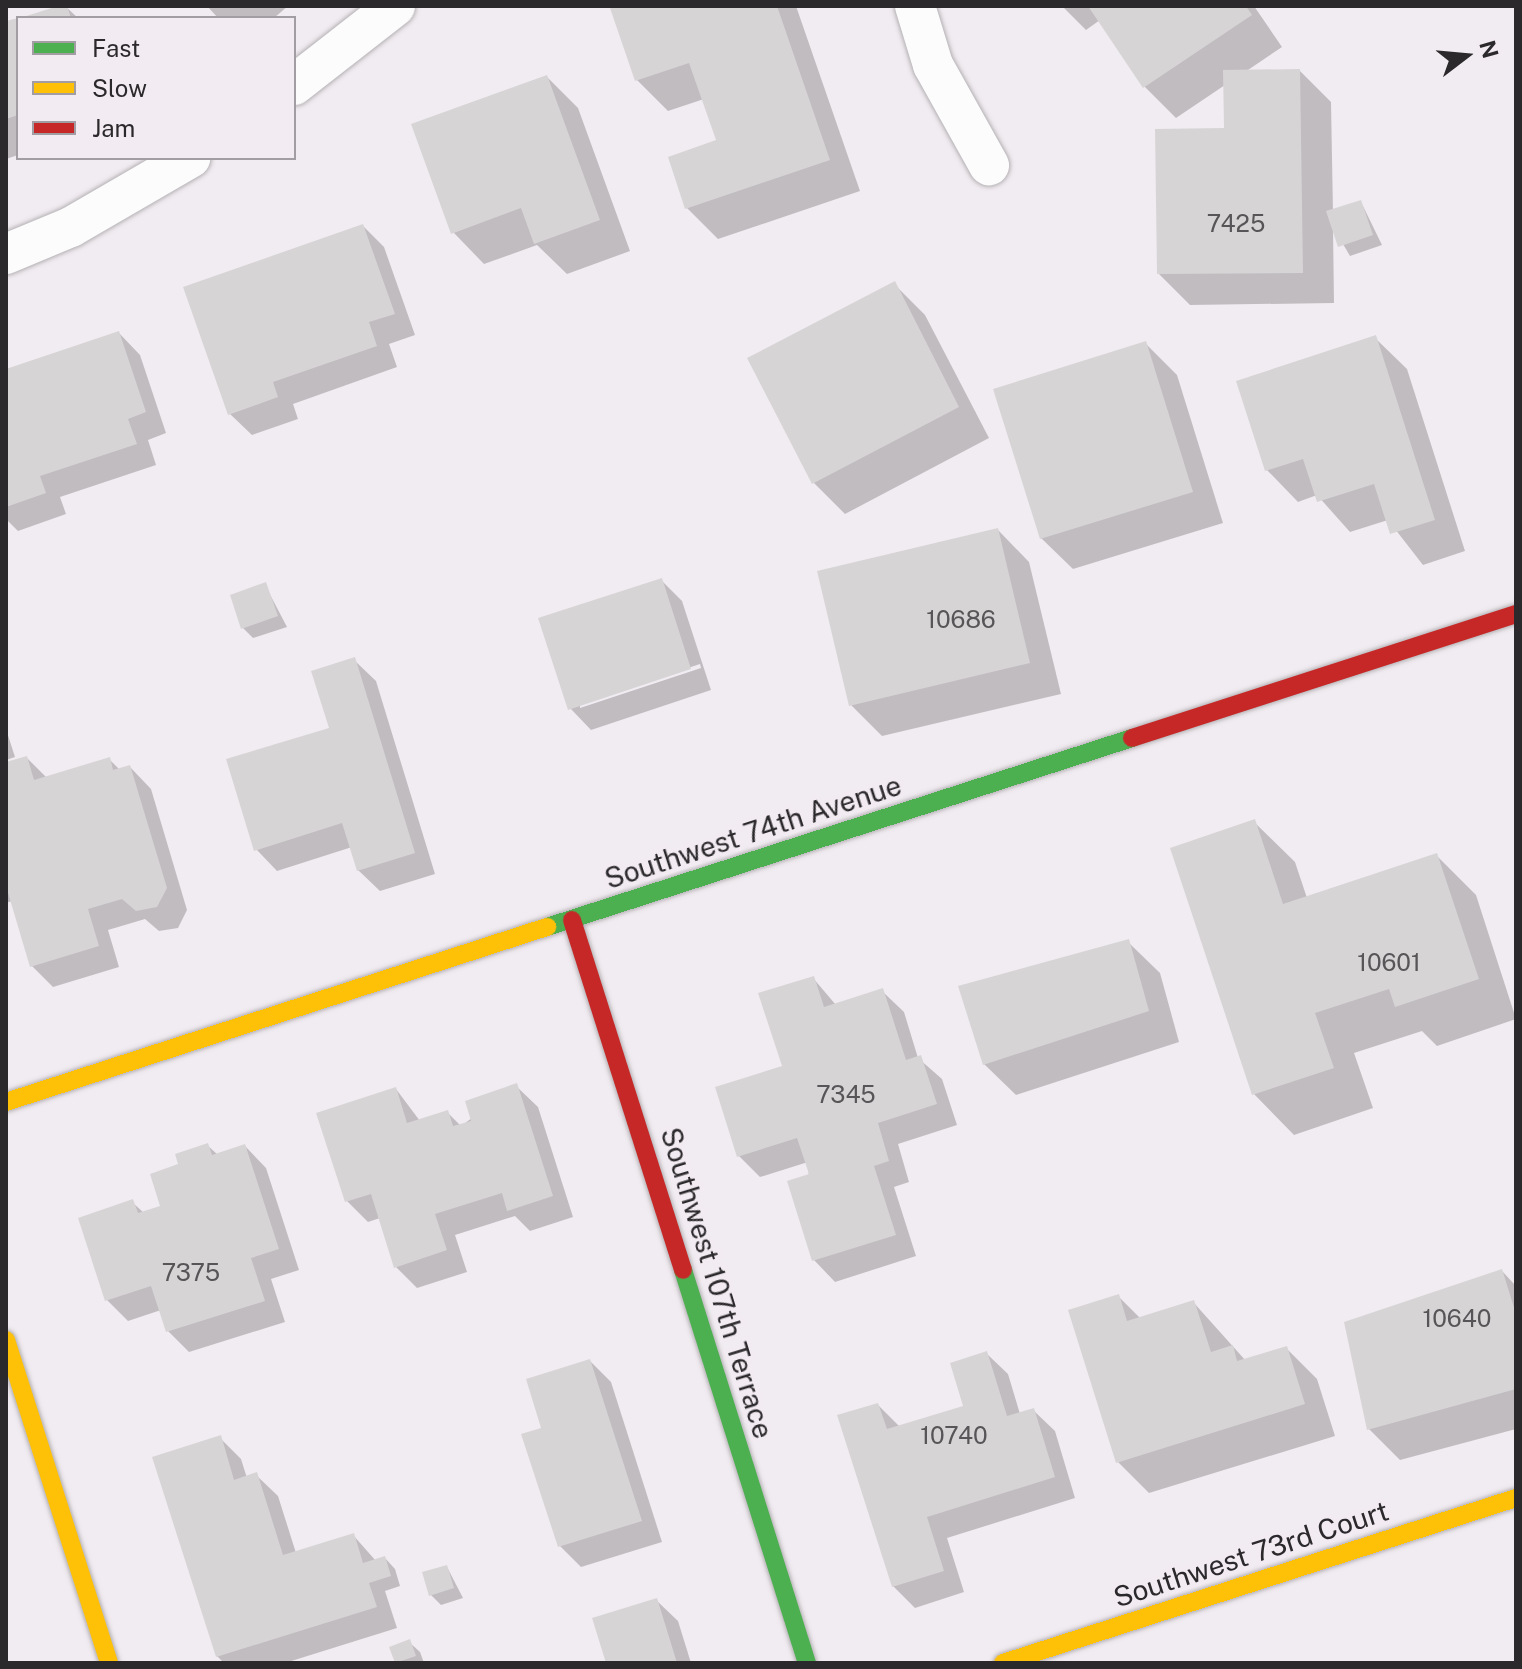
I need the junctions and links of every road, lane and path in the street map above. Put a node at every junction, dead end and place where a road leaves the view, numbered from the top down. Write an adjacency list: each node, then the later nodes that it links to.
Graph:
1 (395, 6): 3 (street)
2 (915, 6): 5 (street)
3 (296, 83)
4 (187, 160): 6 (street)
5 (989, 165)
6 (6, 254)
7 (1516, 614): 8 (street, Southwest 74th Avenue)
8 (572, 920): 9 (street, Southwest 74th Avenue); 13 (street, Southwest 107th Terrace)
9 (6, 1102)
10 (6, 1340): 12 (street)
11 (1516, 1498): 14 (street, Southwest 73rd Court)
12 (109, 1663)
13 (807, 1663)
14 (1003, 1663)

